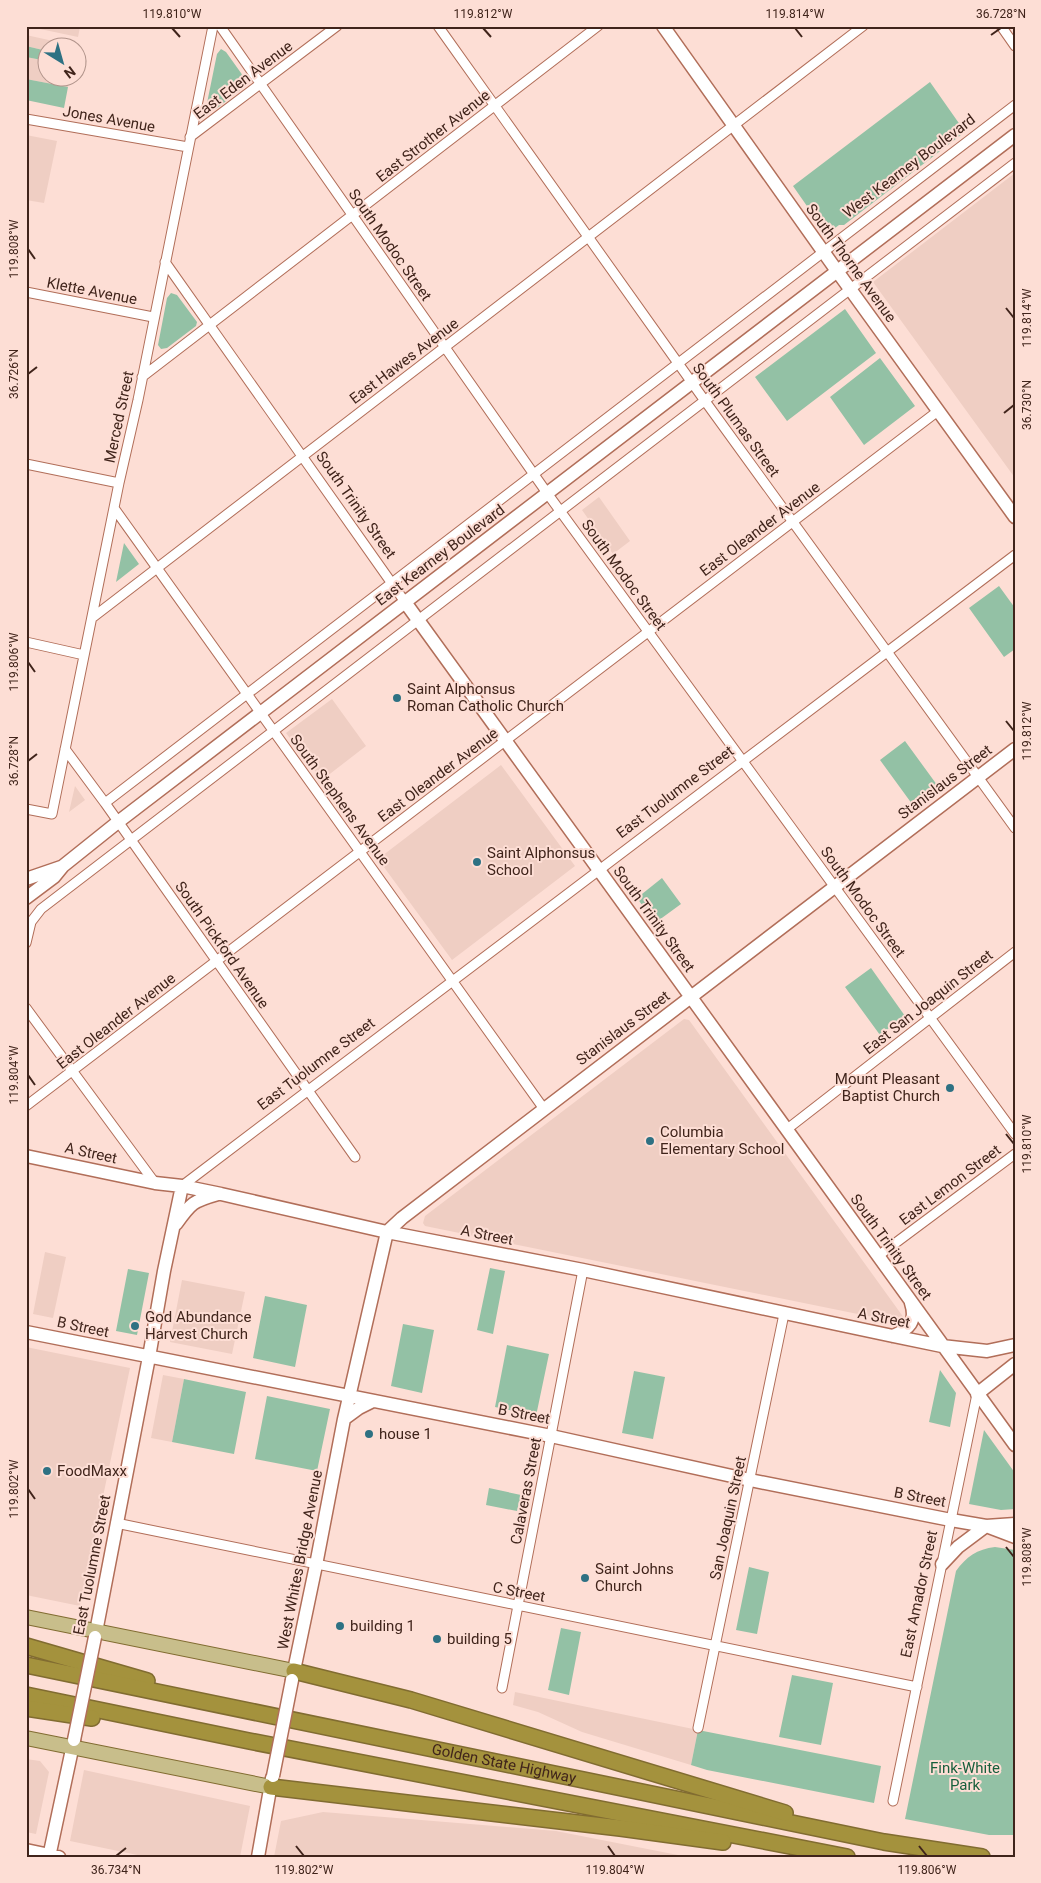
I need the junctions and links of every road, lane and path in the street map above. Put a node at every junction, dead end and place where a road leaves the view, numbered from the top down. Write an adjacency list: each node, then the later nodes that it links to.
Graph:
1 (213, 26): 16 (street, Merced Street)
2 (220, 26): 10 (street, South Modoc Street)
3 (337, 26): 10 (street, East Eden Avenue)
4 (438, 26): 12 (street, South Plumas Street)
5 (598, 26): 12 (street, East Strother Avenue)
6 (663, 26): 14 (main road, South Thorne Avenue)
7 (863, 26): 14 (street, East Hawes Avenue)
8 (1001, 26): 9 (street)
9 (1015, 46)
10 (261, 84): 16 (street, East Eden Avenue); 18 (street, South Modoc Street)
11 (1015, 105): 20 (street, West Kearney Boulevard)
12 (495, 106): 18 (street, East Strother Avenue); 19 (street, South Plumas Street)
13 (26, 118): 16 (street, Jones Avenue)
14 (734, 126): 19 (street, East Hawes Avenue); 20 (main road, South Thorne Avenue)
15 (1015, 135): 22 (main road)
16 (189, 142): 21 (street, Merced Street)
17 (1015, 162): 23 (street)
18 (353, 215): 26 (street, East Strother Avenue); 27 (street, South Modoc Street)
19 (588, 238): 27 (street, East Hawes Avenue); 28 (street, South Plumas Street)
20 (823, 252): 22 (main road, South Thorne Avenue); 28 (street, East Kearney Boulevard)
21 (165, 262): 25 (street, Merced Street); 26 (street, South Trinity Street)
22 (837, 271): 23 (main road, South Thorne Avenue); 30 (main road, East Kearney Boulevard)
23 (850, 289): 31 (street); 32 (main road, South Thorne Avenue)
24 (26, 292): 25 (street, Klette Avenue)
25 (153, 317): 29 (street, Merced Street)
26 (209, 325): 29 (street, East Strother Avenue); 33 (street, South Trinity Street)
27 (445, 347): 33 (street, East Hawes Avenue); 35 (street, South Modoc Street)
28 (678, 363): 30 (street, South Plumas Street); 35 (street, East Kearney Boulevard)
29 (142, 377): 36 (street, Merced Street)
30 (692, 383): 31 (street, South Plumas Street); 37 (main road, East Kearney Boulevard)
31 (705, 401): 39 (street); 41 (street, South Plumas Street)
32 (938, 411): 40 (main road, South Thorne Avenue); 41 (street, East Oleander Avenue)
33 (302, 457): 43 (street, East Hawes Avenue); 44 (street, South Trinity Street)
34 (26, 464): 36 (street)
35 (534, 474): 37 (street, South Modoc Street); 44 (street, East Kearney Boulevard)
36 (119, 483): 38 (street, Merced Street)
37 (548, 493): 39 (street, South Modoc Street); 45 (main road, East Kearney Boulevard)
38 (114, 508): 43 (street, South Stephens Avenue); 46 (street, Merced Street)
39 (560, 511): 47 (street); 48 (street, South Modoc Street)
40 (1015, 517)
41 (792, 522): 48 (street, East Oleander Avenue); 50 (street, South Plumas Street)
42 (1015, 555): 50 (street, East Tuolumne Street)
43 (157, 568): 46 (street, East Hawes Avenue); 52 (street, South Stephens Avenue)
44 (391, 583): 45 (street, South Trinity Street); 52 (street, East Kearney Boulevard)
45 (405, 602): 47 (main road, South Trinity Street); 53 (main road, East Kearney Boulevard)
46 (92, 618): 51 (street, Merced Street)
47 (418, 620): 54 (street); 55 (main road, South Trinity Street)
48 (648, 632): 55 (street, East Oleander Avenue); 58 (street, South Modoc Street)
49 (26, 642): 51 (street)
50 (887, 652): 58 (street, East Tuolumne Street); 59 (street, South Plumas Street)
51 (84, 654): 56 (street, Merced Street)
52 (247, 694): 53 (street, South Stephens Avenue); 60 (street, East Kearney Boulevard)
53 (261, 713): 54 (street, South Stephens Avenue); 62 (main road, East Kearney Boulevard)
54 (273, 730): 64 (street); 65 (street, South Stephens Avenue)
55 (505, 741): 65 (street, East Oleander Avenue); 67 (main road, South Trinity Street)
56 (65, 749): 60 (street, South Pickford Avenue); 61 (street, Merced Street)
57 (1015, 749): 59 (main road, Stanislaus Street)
58 (743, 761): 67 (street, East Tuolumne Street); 69 (street, South Modoc Street)
59 (978, 777): 63 (street, South Plumas Street); 69 (main road, Stanislaus Street)
60 (105, 803): 62 (street, South Pickford Avenue)
61 (26, 809)
62 (118, 822): 64 (street, South Pickford Avenue); 66 (main road, East Kearney Boulevard)
63 (1015, 828)
64 (130, 840): 71 (street); 73 (street, South Pickford Avenue)
65 (360, 851): 73 (street, East Oleander Avenue); 74 (street, South Stephens Avenue)
66 (63, 866): 68 (main road, East Kearney Boulevard); 70 (main road, East Kearney Boulevard)
67 (599, 870): 74 (street, East Tuolumne Street); 75 (main road, South Trinity Street)
68 (26, 879)
69 (835, 887): 75 (main road, Stanislaus Street); 77 (street, South Modoc Street)
70 (26, 898)
71 (27, 941)
72 (1015, 952): 77 (street, East San Joaquin Street)
73 (216, 961): 78 (street, East Oleander Avenue); 79 (street, South Pickford Avenue)
74 (452, 981): 79 (street, East Tuolumne Street); 81 (street, South Stephens Avenue)
75 (691, 997): 81 (main road, Stanislaus Street); 82 (main road, South Trinity Street)
76 (26, 1008): 78 (street)
77 (930, 1017): 82 (street, East San Joaquin Street); 83 (street, South Modoc Street)
78 (74, 1071): 80 (street, East Oleander Avenue); 87 (street)
79 (308, 1090): 86 (street, South Pickford Avenue); 88 (street, East Tuolumne Street)
80 (26, 1106)
81 (544, 1109): 91 (main road, Stanislaus Street)
82 (786, 1130): 92 (main road, South Trinity Street)
83 (1015, 1134)
84 (1015, 1154): 92 (street, East Lemon Street)
85 (26, 1156): 87 (main road, A Street)
86 (355, 1157)
87 (155, 1183): 88 (main road, A Street)
88 (182, 1186): 89 (main road, A Street); 90 (main road, East Tuolumne Street)
89 (221, 1194): 90 (main road); 91 (main road, A Street)
90 (173, 1228): 100 (main road, East Tuolumne Street)
91 (387, 1232): 93 (main road, A Street); 103 (main road)
92 (878, 1256): 94 (main road, South Trinity Street)
93 (583, 1270): 95 (main road, A Street); 106 (street, Calaveras Street)
94 (910, 1301): 97 (main road); 99 (main road, South Trinity Street)
95 (784, 1314): 97 (main road, A Street); 108 (street, San Joaquin Street)
96 (26, 1332): 100 (main road, B Street)
97 (893, 1336): 99 (main road, A Street)
98 (1015, 1345): 99 (main road)
99 (942, 1346): 102 (main road, South Trinity Street)
100 (150, 1357): 103 (main road, B Street); 110 (main road, East Tuolumne Street)
101 (1015, 1364): 102 (main road)
102 (977, 1394): 107 (main road, South Trinity Street); 109 (street, East Amador Street)
103 (350, 1397): 104 (main road, B Street); 105 (main road, West Whites Bridge Avenue)
104 (373, 1401): 105 (main road); 106 (main road, B Street)
105 (344, 1419): 115 (main road, West Whites Bridge Avenue)
106 (551, 1436): 108 (main road, B Street); 116 (street, Calaveras Street)
107 (1015, 1445)
108 (750, 1480): 109 (main road, B Street); 120 (street, San Joaquin Street)
109 (951, 1520): 112 (main road, B Street); 114 (street, East Amador Street)
110 (116, 1523): 115 (street, C Street); 118 (main road, East Tuolumne Street)
111 (1015, 1524): 112 (main road, B Street)
112 (986, 1526): 113 (main road); 114 (main road)
113 (1015, 1537)
114 (942, 1564): 123 (street, East Amador Street)
115 (316, 1565): 116 (street, C Street); 122 (main road, West Whites Bridge Avenue)
116 (518, 1606): 120 (street, C Street); 124 (street, Calaveras Street)
117 (26, 1617): 118 (main road)
118 (95, 1634): 122 (main road); 131 (main road, East Tuolumne Street, bridge)
119 (26, 1646): 127 (highway)
120 (715, 1646): 123 (street, C Street); 128 (street, San Joaquin Street)
121 (26, 1666): 127 (highway, Golden State Highway)
122 (293, 1675): 132 (main road, West Whites Bridge Avenue, bridge); 134 (highway)
123 (917, 1686): 133 (street, East Amador Street)
124 (502, 1688)
125 (26, 1695): 130 (highway, Golden State Highway)
126 (26, 1708): 130 (highway)
127 (247, 1710): 134 (highway, Golden State Highway)
128 (698, 1728)
129 (26, 1738): 131 (main road)
130 (249, 1741): 139 (highway, Golden State Highway)
131 (73, 1744): 132 (main road); 136 (main road, East Tuolumne Street)
132 (272, 1782): 137 (main road); 138 (highway)
133 (893, 1801)
134 (884, 1842): 140 (highway, Golden State Highway)
135 (26, 1850): 136 (main road)
136 (53, 1856)
137 (258, 1857)
138 (833, 1857)
139 (847, 1857)
140 (982, 1857)

